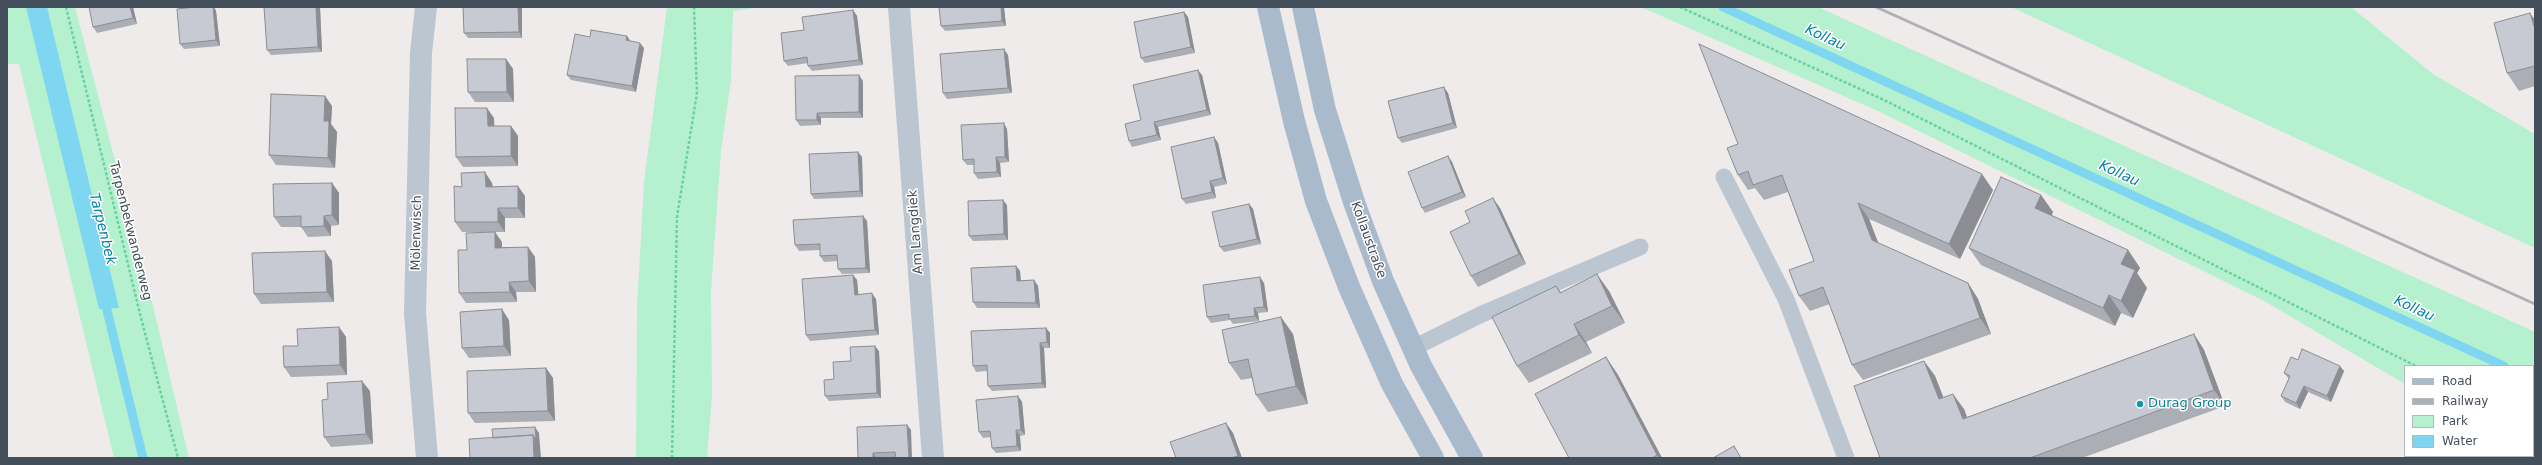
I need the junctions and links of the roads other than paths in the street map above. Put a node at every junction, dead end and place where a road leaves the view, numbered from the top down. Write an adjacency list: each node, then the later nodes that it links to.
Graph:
1 (426, 7): 8 (street, Mölenwisch)
2 (899, 7): 9 (street, Am Langdiek)
3 (1268, 7): 10 (main road)
4 (1303, 7): 7 (main road, Kollaustraße)
5 (1724, 177): 12 (lane)
6 (1640, 247): 7 (lane)
7 (1413, 348): 11 (main road, Kollaustraße)
8 (427, 458)
9 (933, 458)
10 (1433, 458)
11 (1472, 458)
12 (1846, 458)

